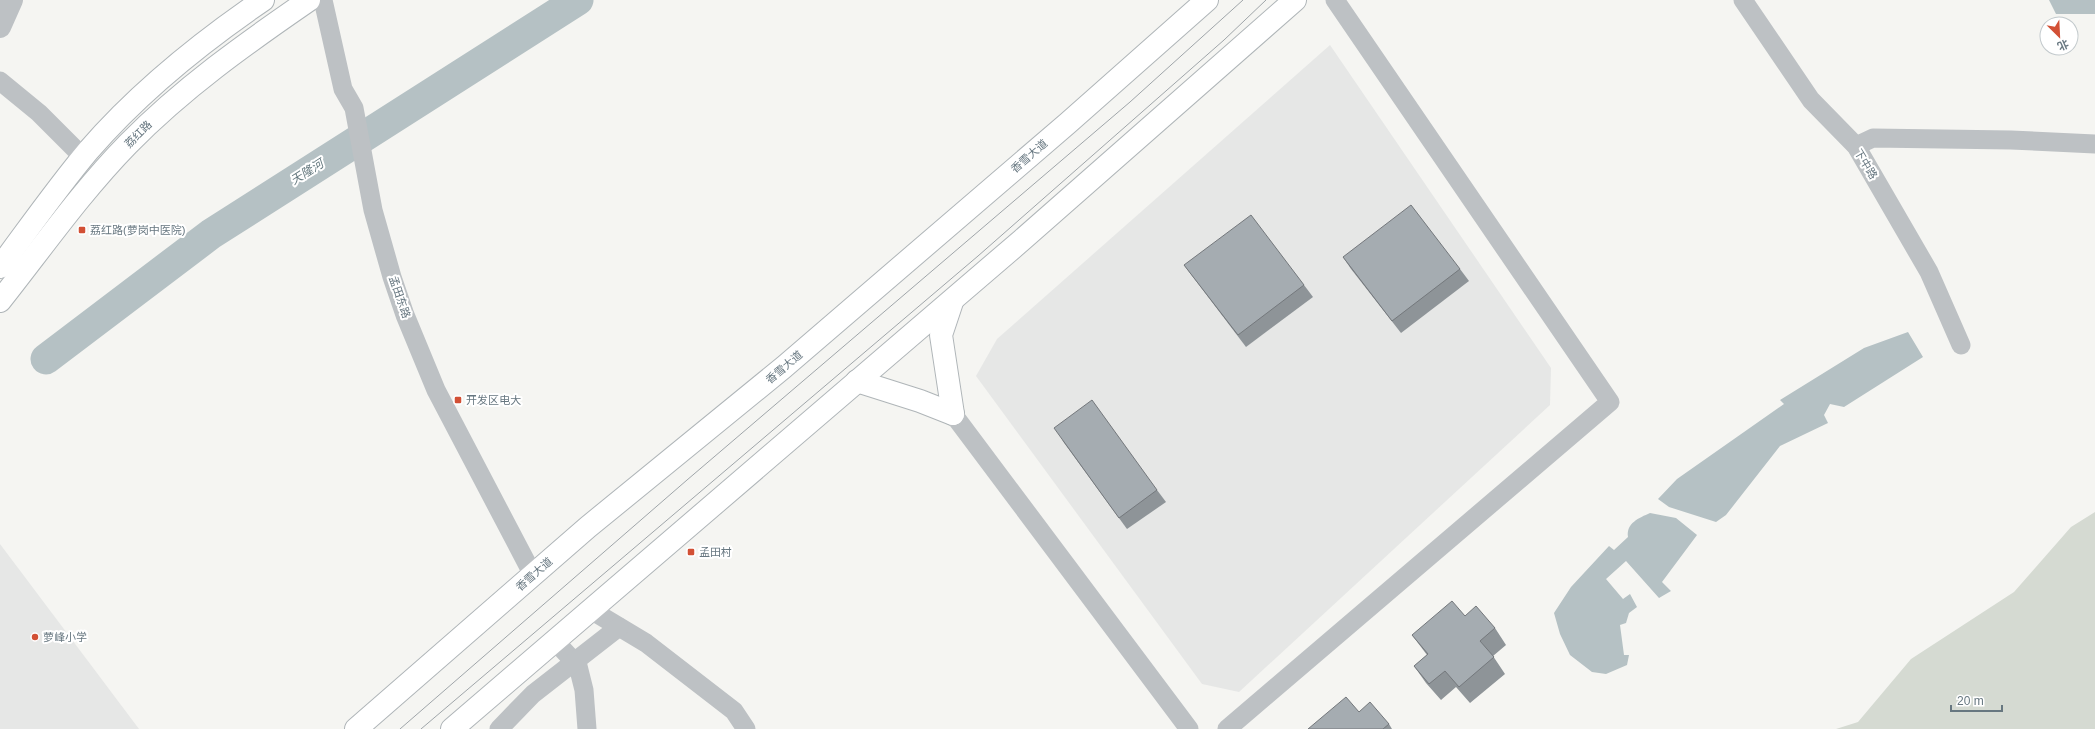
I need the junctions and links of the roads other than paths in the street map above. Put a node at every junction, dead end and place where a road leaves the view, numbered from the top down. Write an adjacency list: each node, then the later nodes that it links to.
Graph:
1 (12, 0): 9 (street)
2 (309, 0): 12 (main road, 荔红路)
3 (323, 0): 22 (street, 孟田东路)
4 (1207, 0): 22 (main road, 香雪大道)
5 (1295, 0): 18 (main road)
6 (1335, 0): 33 (street)
7 (1743, 0): 14 (street, 下中路)
8 (255, 5): 11 (main road)
9 (0, 27)
10 (0, 81): 15 (street)
11 (111, 127): 12 (street); 15 (main road)
12 (128, 144): 17 (main road, 荔红路)
13 (2095, 144): 14 (street)
14 (1856, 146): 19 (street, 下中路)
15 (83, 158): 16 (main road)
16 (0, 267)
17 (0, 301)
18 (952, 301): 20 (main road); 21 (main road)
19 (1961, 345)
20 (857, 382): 21 (main road); 23 (main road)
21 (953, 414): 32 (street)
22 (533, 575): 27 (main road, 香雪大道)
23 (591, 610): 24 (street); 25 (main road)
24 (619, 627): 26 (street); 31 (street)
25 (555, 641): 26 (street); 28 (main road)
26 (575, 662): 29 (street); 30 (street)
27 (356, 729)
28 (452, 729)
29 (499, 729)
30 (588, 729)
31 (746, 729)
32 (1189, 729)
33 (1227, 729)

